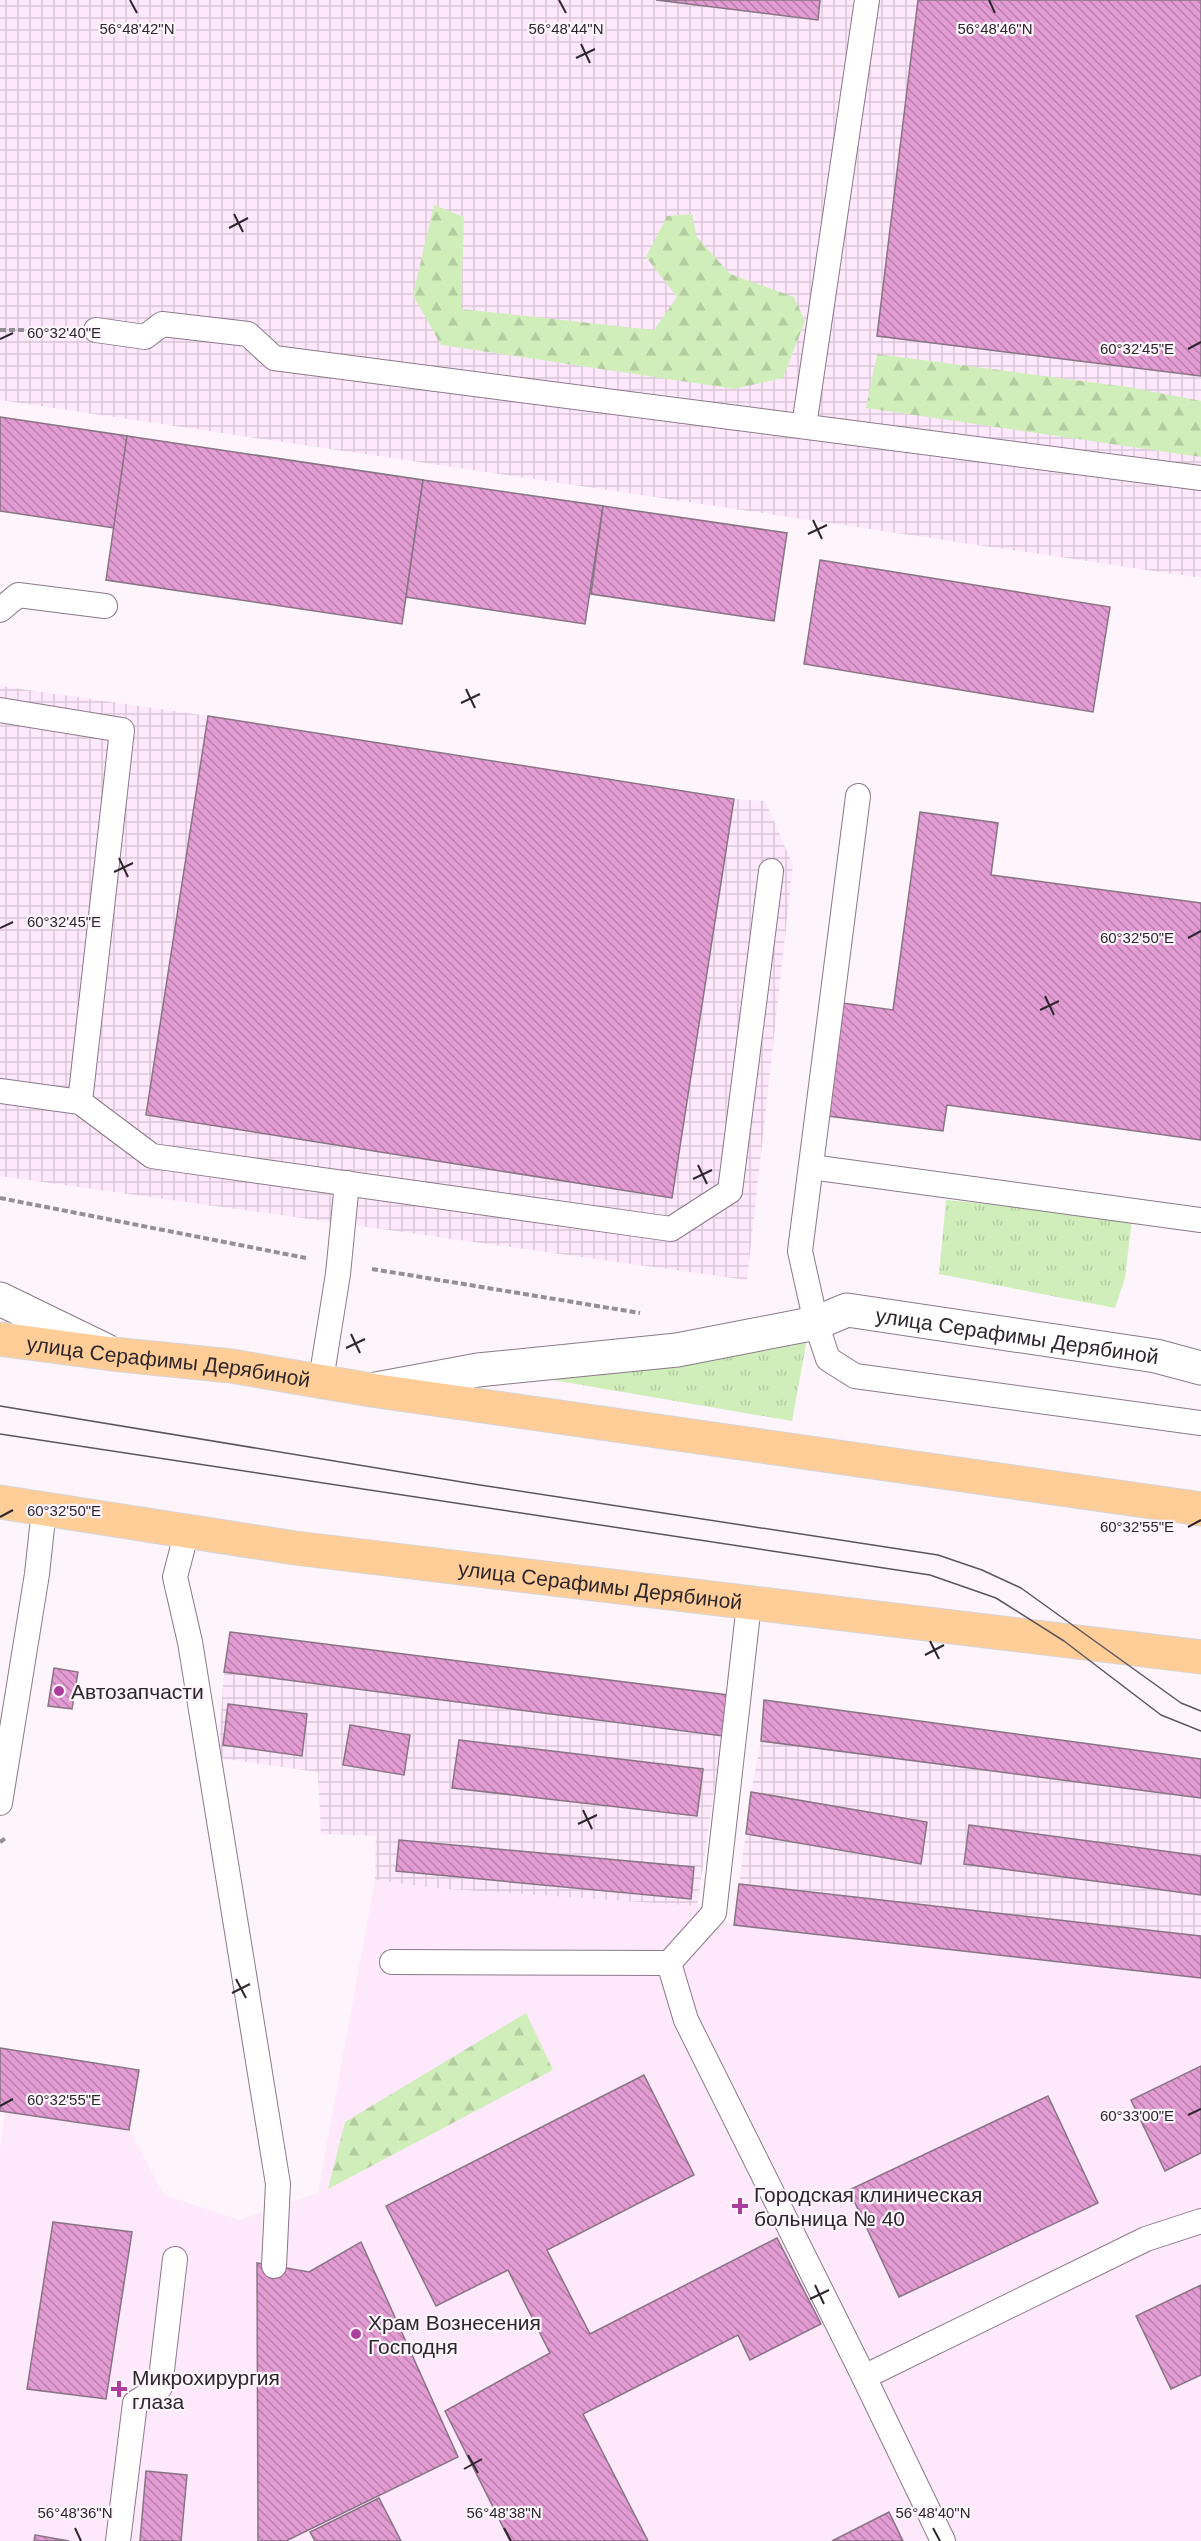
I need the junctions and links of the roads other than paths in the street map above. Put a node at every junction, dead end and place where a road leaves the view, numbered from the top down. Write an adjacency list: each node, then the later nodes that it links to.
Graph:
1 (867, 0): 3 (lane)
2 (96, 330): 3 (lane)
3 (804, 426): 4 (lane)
4 (1201, 478)
5 (105, 606): 6 (lane)
6 (0, 610)
7 (0, 710): 11 (lane)
8 (858, 796): 12 (lane)
9 (771, 871): 13 (lane)
10 (0, 1091): 11 (lane)
11 (80, 1102): 13 (lane)
12 (811, 1167): 14 (lane); 16 (lane)
13 (346, 1184): 20 (lane)
14 (1201, 1220)
15 (0, 1299): 18 (street)
16 (816, 1323): 19 (street, улица Серафимы Дерябиной); 21 (street, улица Серафимы Дерябиной); 22 (lane)
17 (0, 1339): 18 (main road, улица Серафимы Дерябиной)
18 (112, 1354): 20 (main road, улица Серафимы Дерябиной)
19 (1201, 1368)
20 (321, 1380): 21 (main road, улица Серафимы Дерябиной)
21 (371, 1390): 24 (main road, улица Серафимы Дерябиной)
22 (1201, 1423)
23 (15, 1506): 25 (main road, улица Серафимы Дерябиной); 28 (lane)
24 (1201, 1509)
25 (187, 1531): 26 (main road, улица Серафимы Дерябиной); 34 (lane)
26 (749, 1604): 27 (main road, улица Серафимы Дерябиной); 31 (lane)
27 (1201, 1657)
28 (5, 1729): 29 (lane)
29 (0, 1803)
30 (392, 1962): 31 (lane)
31 (669, 1963): 35 (lane)
32 (1201, 2221): 35 (lane)
33 (175, 2259): 36 (lane)
34 (274, 2266)
35 (864, 2377): 37 (lane)
36 (118, 2541)
37 (942, 2541)

